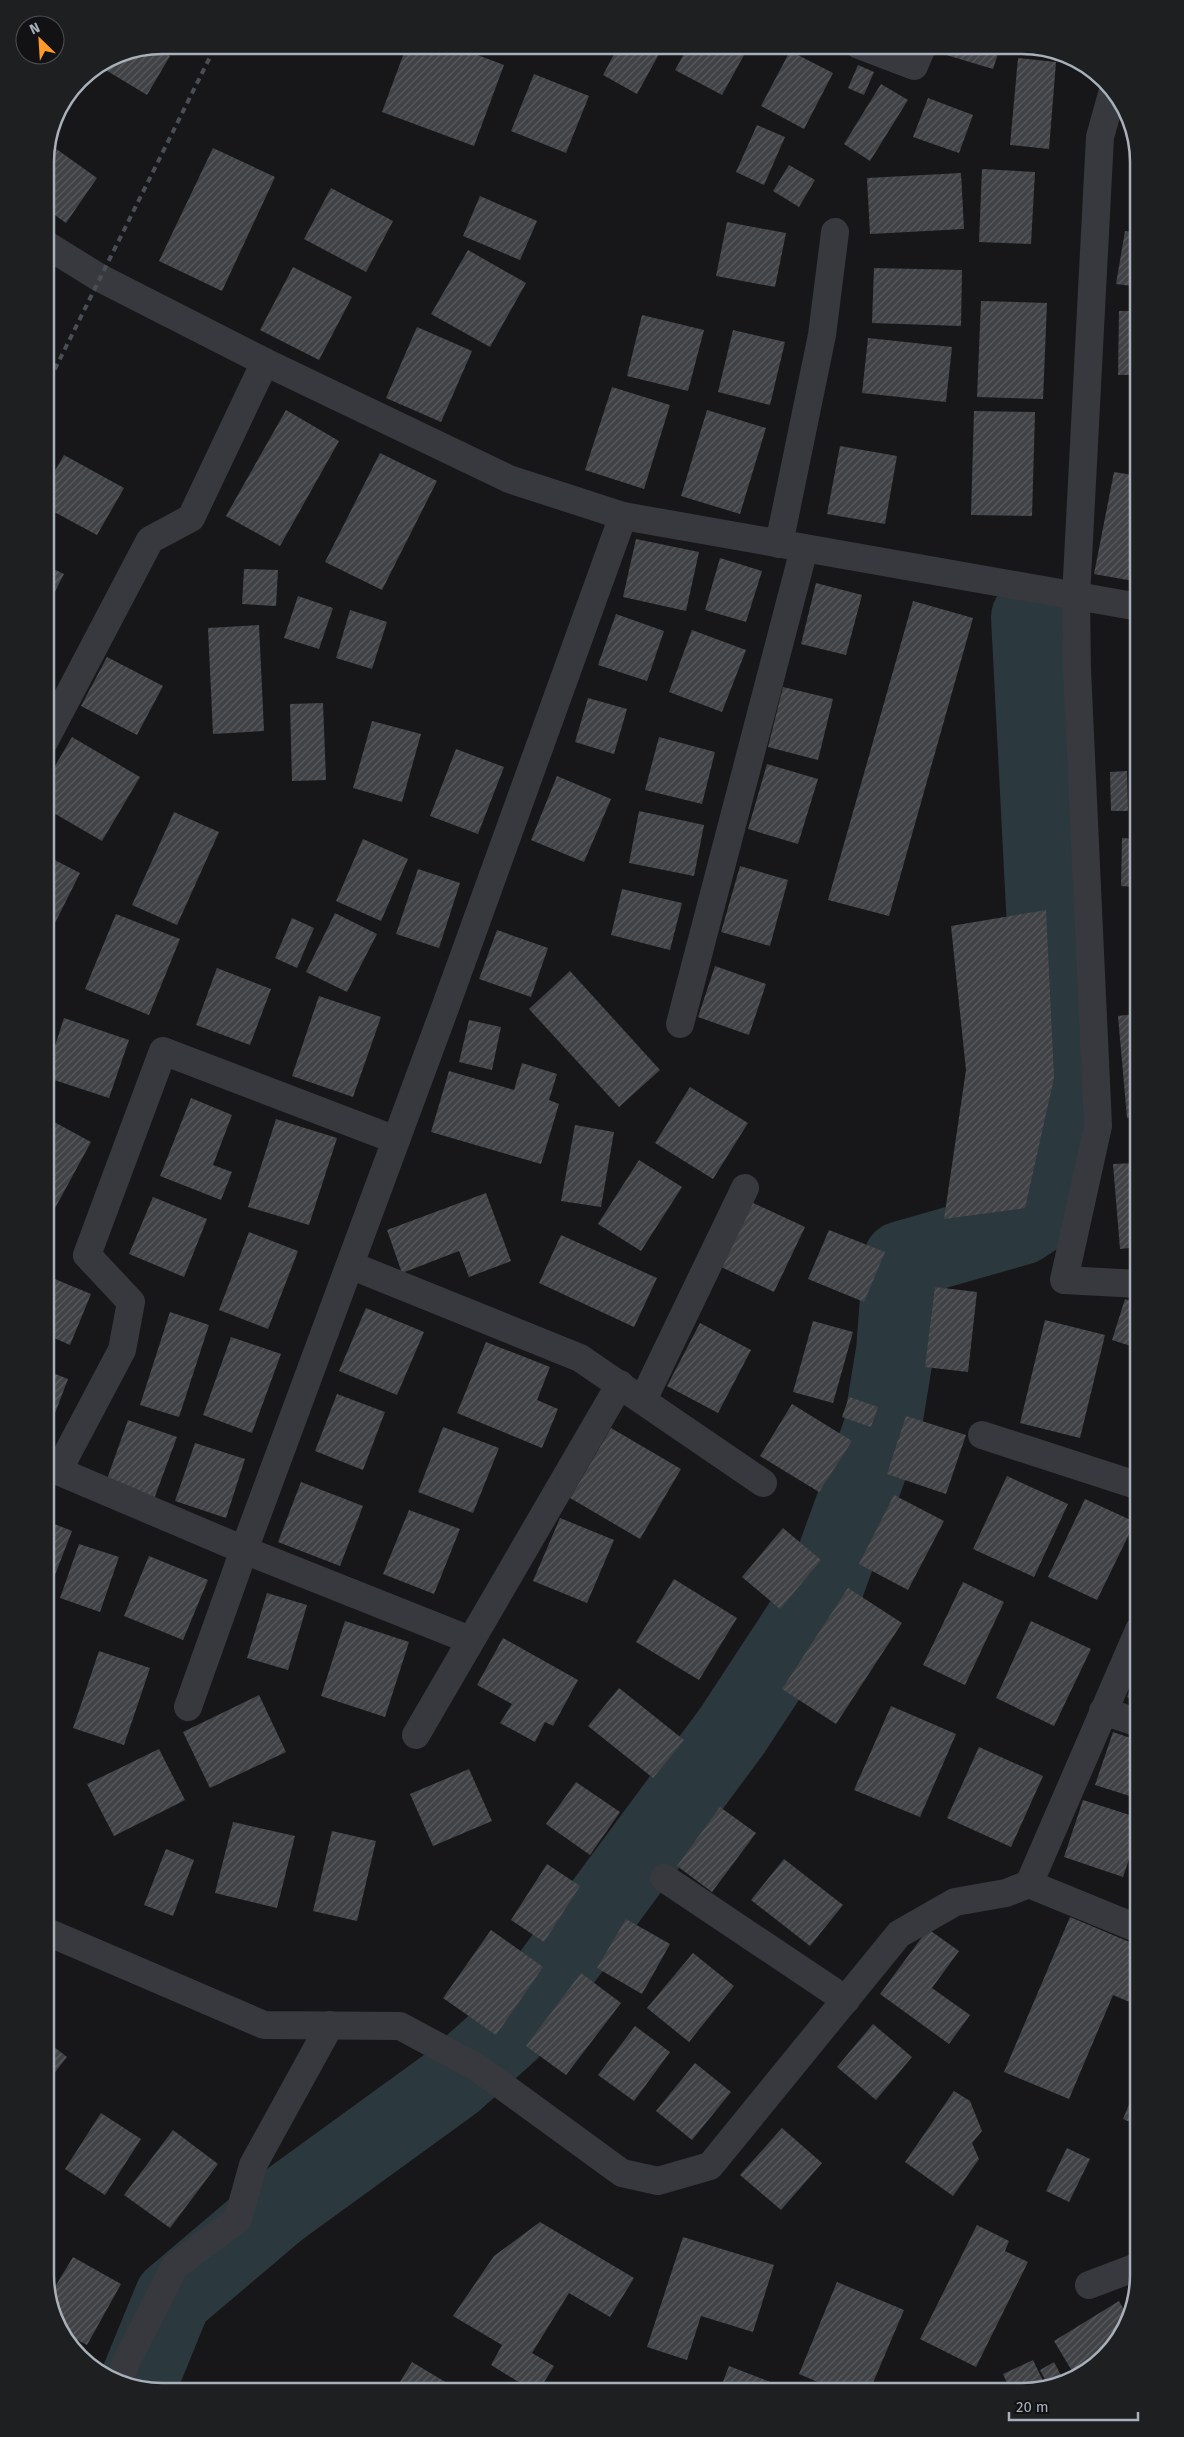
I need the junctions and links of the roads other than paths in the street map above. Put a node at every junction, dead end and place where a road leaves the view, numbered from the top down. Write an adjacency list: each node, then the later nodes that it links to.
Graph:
1 (883, 54): 2 (street)
2 (919, 54)
3 (1110, 100): 9 (street)
4 (835, 232): 8 (street)
5 (54, 250): 6 (street)
6 (265, 362): 7 (street); 11 (street)
7 (623, 516): 8 (street); 13 (street)
8 (791, 546): 9 (street); 12 (street)
9 (1076, 597): 10 (street); 16 (street)
10 (1130, 606)
11 (54, 723)
12 (680, 1024)
13 (396, 1140): 15 (street); 22 (street)
14 (745, 1188): 18 (street)
15 (350, 1265): 17 (street); 22 (street)
16 (1130, 1284)
17 (620, 1384): 18 (street); 23 (street)
18 (642, 1400): 20 (street)
19 (982, 1435): 21 (street)
20 (763, 1483)
21 (1130, 1483)
22 (244, 1550): 23 (street); 25 (street)
23 (470, 1640): 28 (street)
24 (1130, 1651): 26 (street)
25 (188, 1707)
26 (1104, 1711): 27 (street); 30 (street)
27 (1130, 1720)
28 (416, 1735)
29 (664, 1878): 33 (street)
30 (1029, 1884): 31 (street); 33 (street)
31 (1130, 1926)
32 (54, 1935): 34 (street)
33 (846, 2000): 34 (street)
34 (330, 2025): 37 (street)
35 (1130, 2269): 36 (street)
36 (1088, 2285)
37 (122, 2375)

